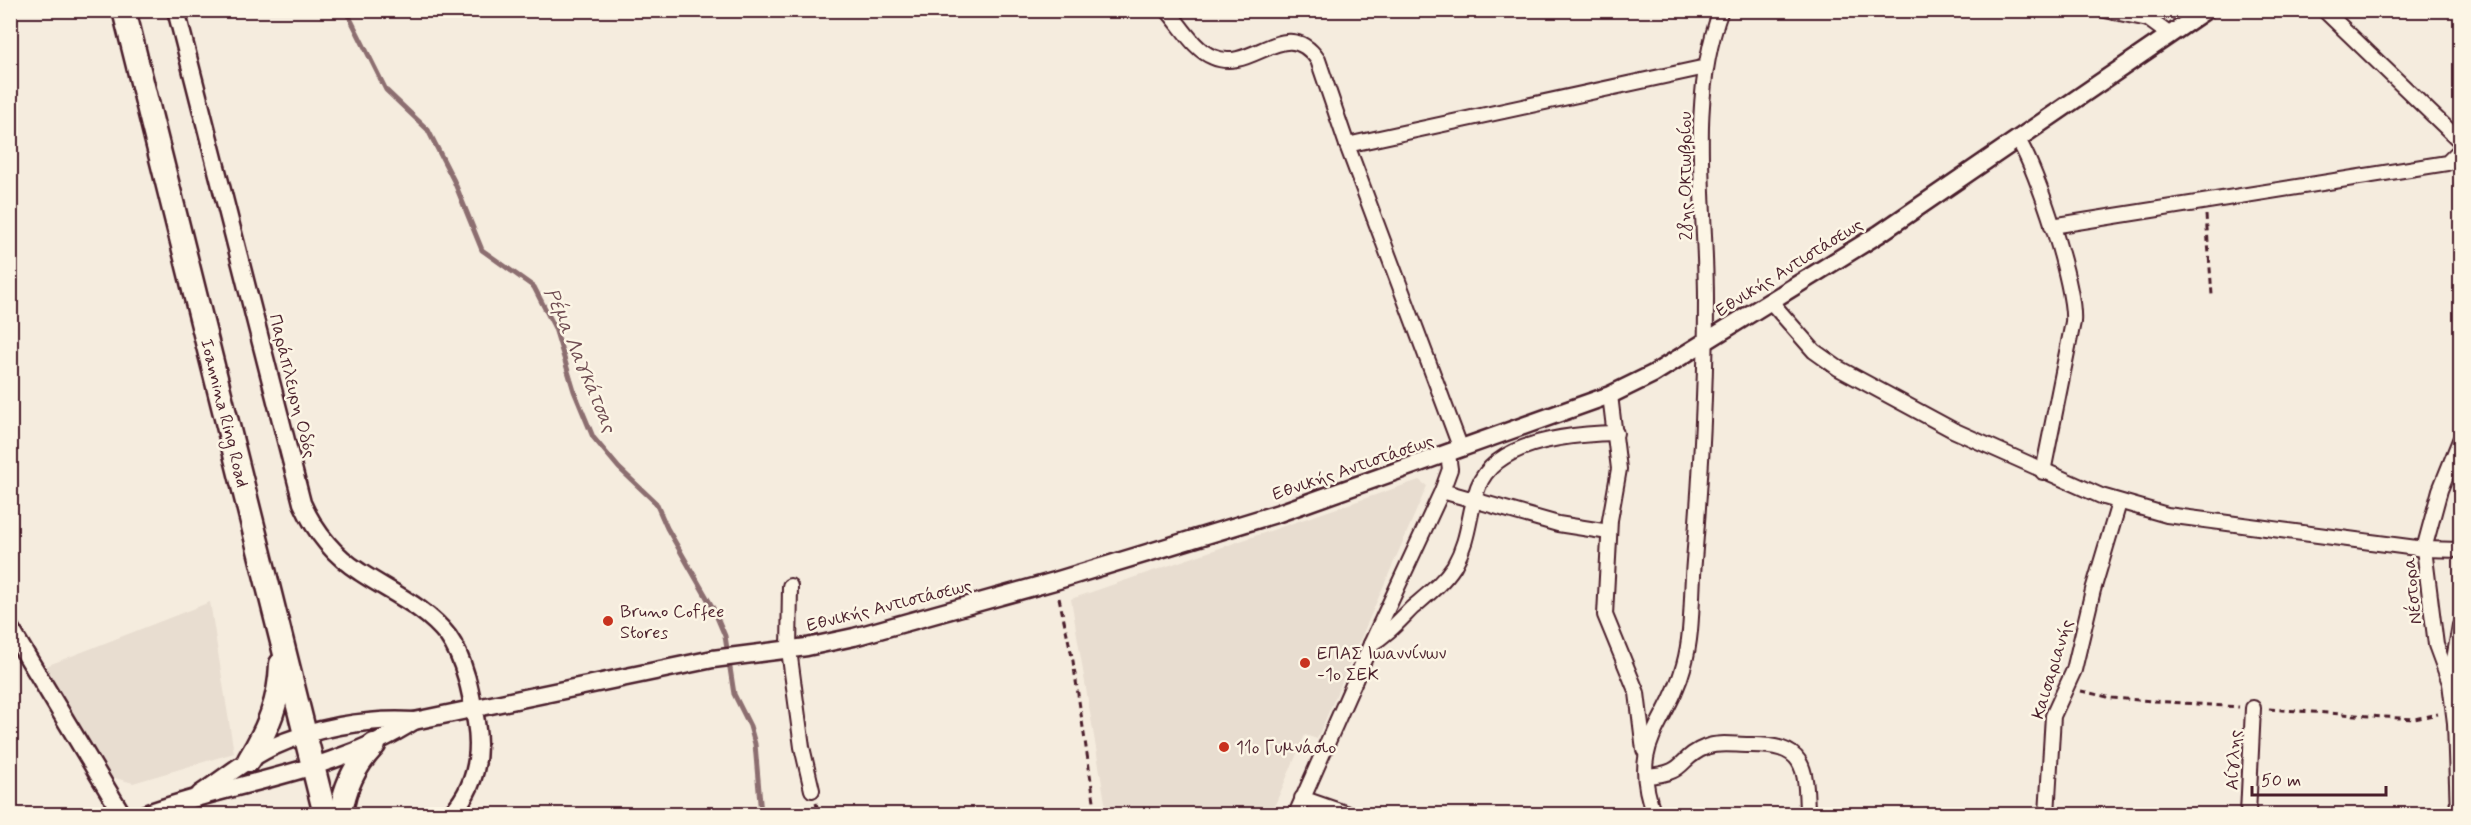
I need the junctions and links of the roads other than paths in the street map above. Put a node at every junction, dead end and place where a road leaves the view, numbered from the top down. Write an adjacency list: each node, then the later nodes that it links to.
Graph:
1 (124, 10): 31 (highway, Ioannina Ring Road)
2 (176, 10): 35 (street, Παράπλευρη Οδός)
3 (1167, 10): 12 (street)
4 (1720, 10): 9 (street, 28ης Οκτωβρίου)
5 (2105, 10): 8 (street)
6 (2206, 10): 8 (street, Εθνικής Αντιστάσεως)
7 (2324, 10): 11 (street)
8 (2170, 35): 10 (street, Εθνικής Αντιστάσεως)
9 (1706, 67): 12 (street); 16 (street, 28ης Οκτωβρίου)
10 (2018, 140): 14 (street); 15 (street, Εθνικής Αντιστάσεως)
11 (2460, 141)
12 (1347, 146): 20 (street)
13 (2460, 150): 14 (street)
14 (2052, 226): 21 (street)
15 (1771, 302): 16 (street, Εθνικής Αντιστάσεως); 21 (street)
16 (1704, 343): 17 (street, Εθνικής Αντιστάσεως); 40 (street, 28ης Οκτωβρίου)
17 (1610, 395): 18 (street); 20 (street, Εθνικής Αντιστάσεως)
18 (1616, 433): 23 (street); 25 (street)
19 (2460, 440): 26 (street, Νέστορα)
20 (1454, 451): 22 (street); 33 (street, Εθνικής Αντιστάσεως)
21 (2043, 472): 24 (street)
22 (1442, 491): 23 (street); 32 (street)
23 (1475, 500): 25 (street); 32 (street)
24 (2119, 503): 26 (street); 56 (street, Καισαριανής)
25 (1609, 532): 40 (street)
26 (2424, 549): 27 (street); 34 (street, Νέστορα)
27 (2460, 550)
28 (790, 586): 33 (street)
29 (2460, 625): 34 (street)
30 (10, 628): 47 (street)
31 (282, 641): 38 (highway, Ioannina Ring Road); 41 (highway)
32 (1371, 644): 46 (street)
33 (789, 650): 35 (street, Εθνικής Αντιστάσεως); 44 (street)
34 (2454, 686): 58 (street, Νέστορα)
35 (473, 707): 37 (street, Εθνικής Αντιστάσεως); 51 (street, Παράπλευρη Οδός)
36 (2253, 708): 57 (street, Αίγλης)
37 (414, 721): 38 (street, Εθνικής Αντιστάσεως); 39 (street, Εθνικής Αντιστάσεως)
38 (306, 736): 41 (street, Εθνικής Αντιστάσεως); 42 (highway, Ioannina Ring Road)
39 (374, 745): 42 (street, Εθνικής Αντιστάσεως); 50 (highway)
40 (1645, 754): 43 (street)
41 (249, 760): 45 (street, Εθνικής Αντιστάσεως)
42 (314, 767): 45 (street, Εθνικής Αντιστάσεως); 49 (highway, Ioannina Ring Road)
43 (1646, 776): 54 (street); 55 (street)
44 (812, 790)
45 (200, 794): 48 (street)
46 (1302, 798): 52 (street); 53 (street)
47 (122, 814)
48 (146, 814)
49 (325, 814)
50 (341, 814)
51 (451, 814)
52 (1296, 814)
53 (1348, 814)
54 (1654, 814)
55 (1808, 814)
56 (2047, 814)
57 (2248, 814)
58 (2458, 814)

